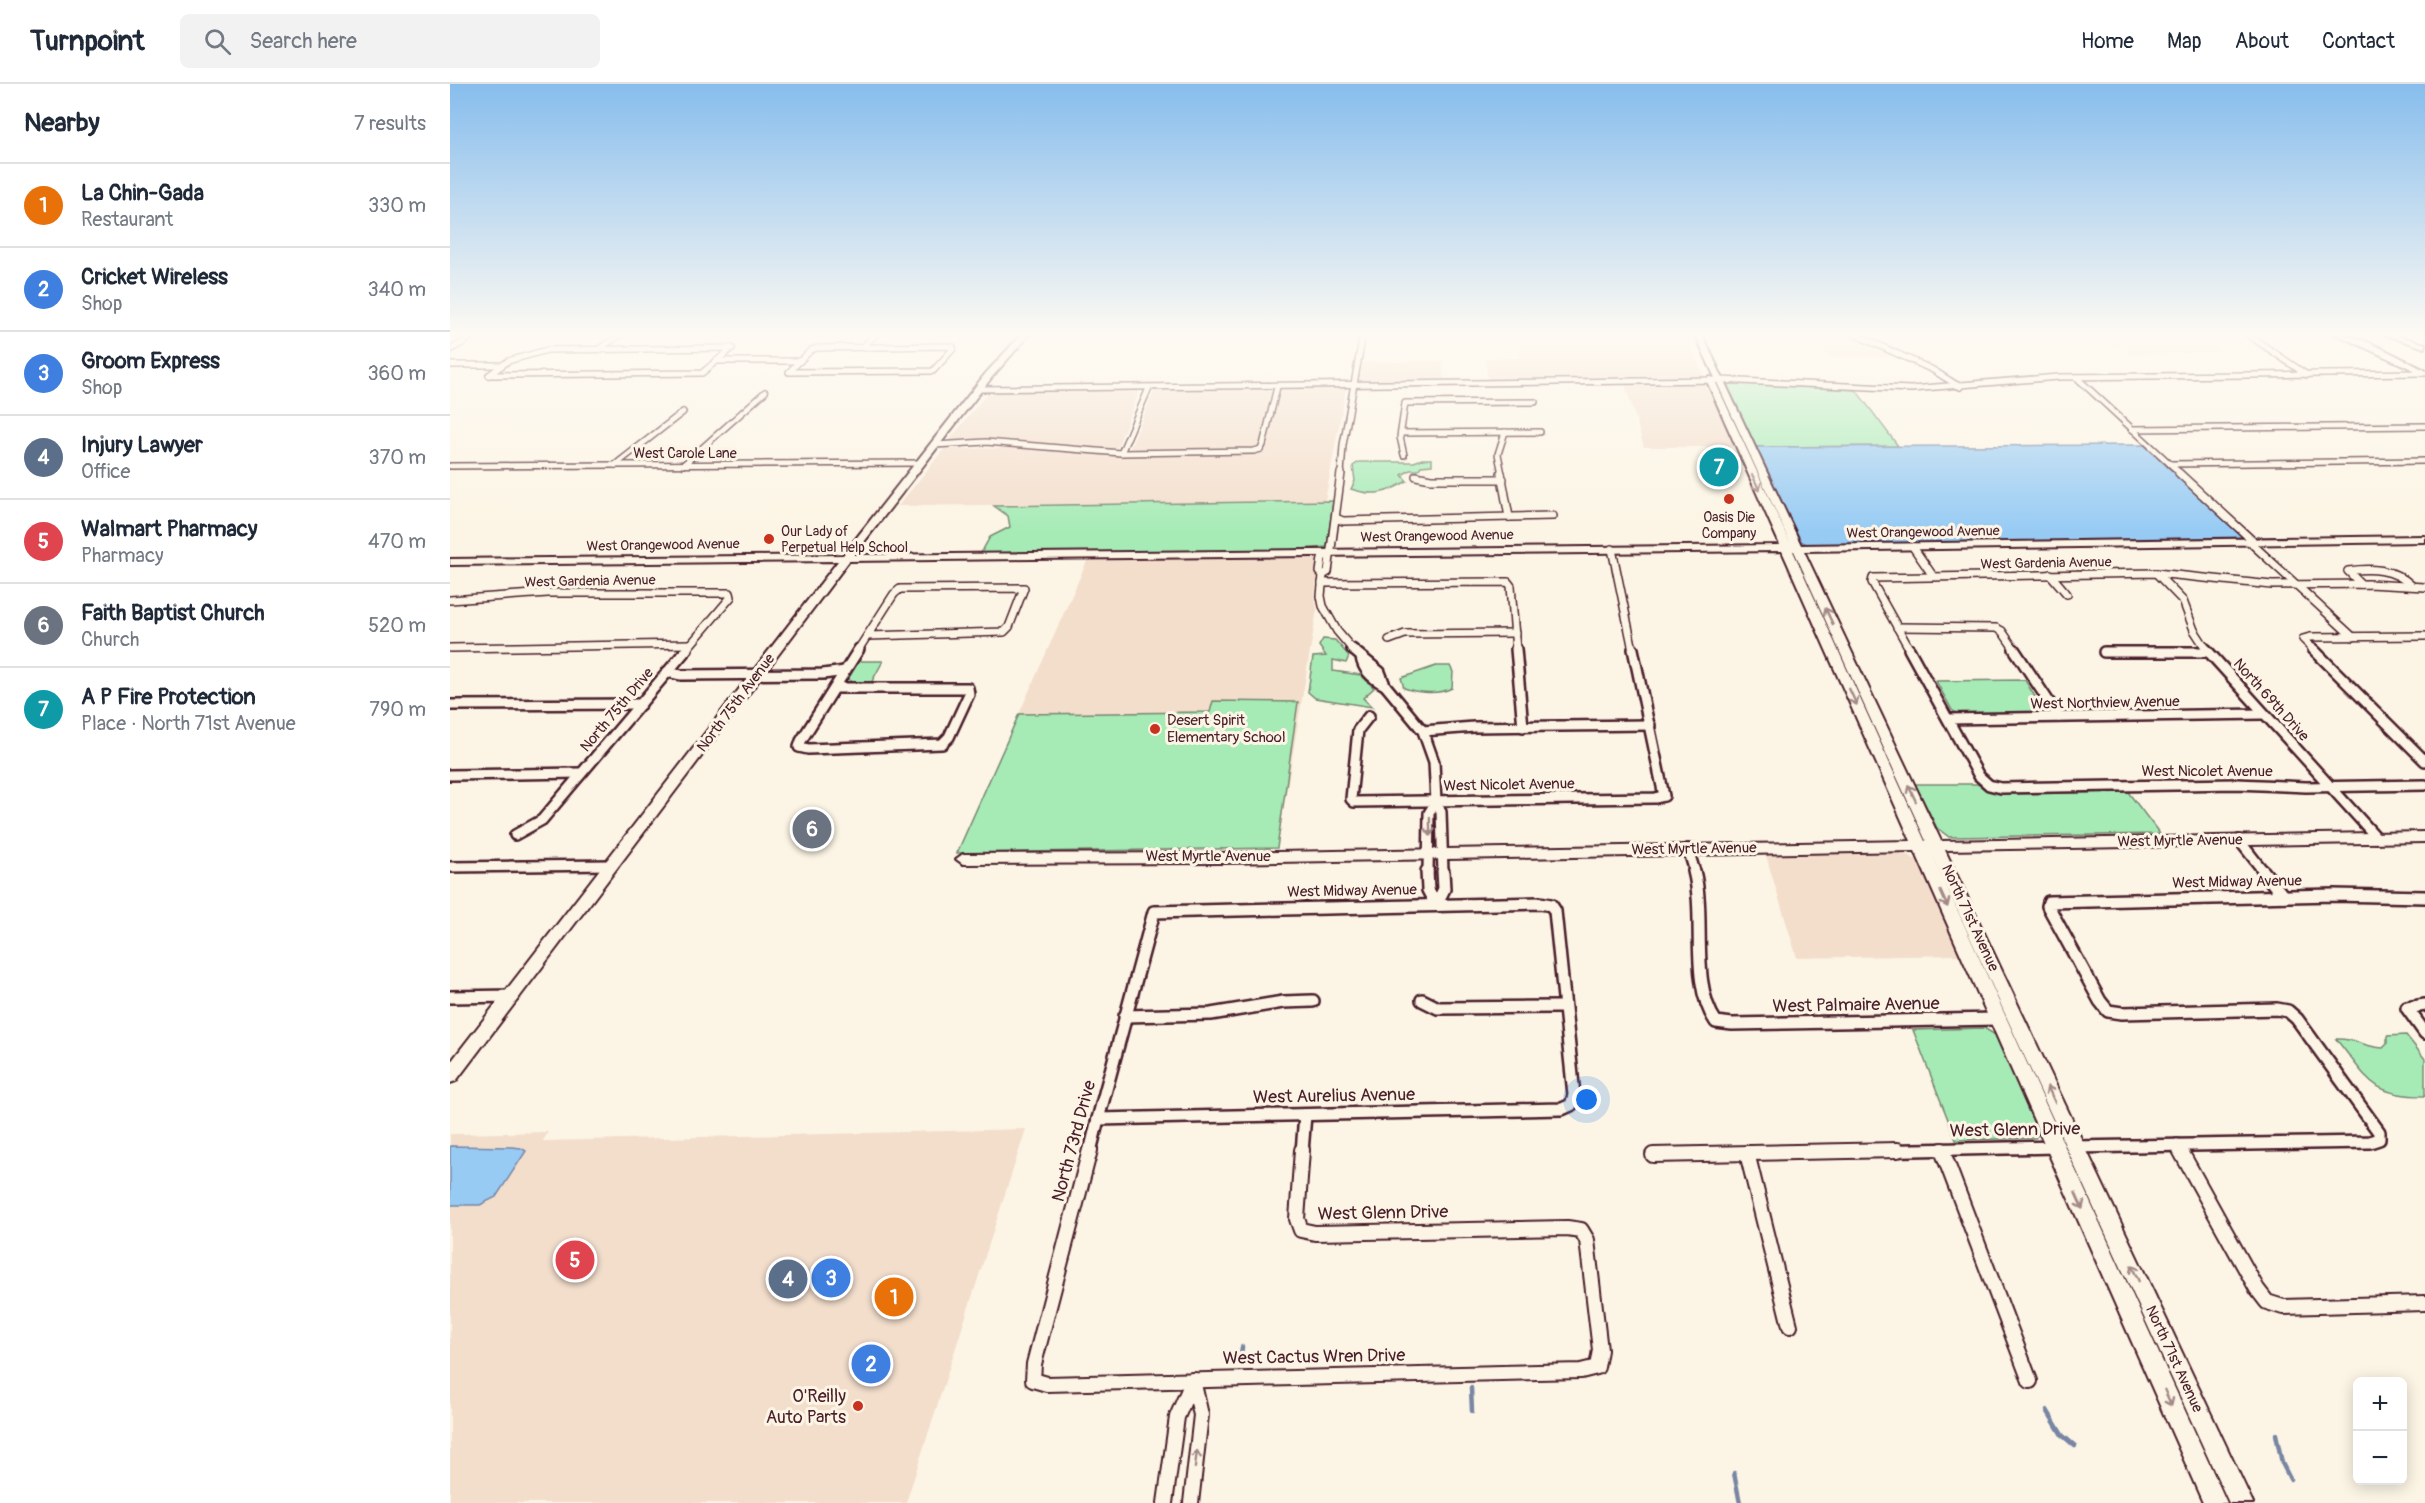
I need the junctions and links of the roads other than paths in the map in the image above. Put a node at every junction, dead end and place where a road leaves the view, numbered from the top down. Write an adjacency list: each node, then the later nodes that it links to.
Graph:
1 (756, 400): 24 (street)
2 (969, 400): 17 (street, North 75th Avenue)
3 (1144, 400): 18 (street)
4 (1274, 400): 18 (street)
5 (1350, 400): 30 (street)
6 (1444, 400): 10 (street)
7 (1724, 400): 34 (street, North 71st Avenue)
8 (2101, 400): 13 (street)
9 (1535, 402): 10 (street)
10 (1441, 403): 16 (street)
11 (683, 412): 23 (street)
12 (2425, 426): 13 (street)
13 (2132, 429): 22 (street)
14 (1505, 432): 15 (street); 16 (street); 27 (street)
15 (1540, 432)
16 (1401, 433): 19 (street)
17 (935, 444): 18 (street); 21 (street, North 75th Avenue)
18 (1120, 453)
19 (1404, 455)
20 (2425, 461): 22 (street)
21 (921, 463): 24 (street, West Carole Lane); 37 (street, North 75th Avenue)
22 (2170, 464): 32 (street)
23 (615, 465): 24 (street, West Carole Lane); 25 (street, West Carole Lane)
24 (683, 465)
25 (450, 466)
26 (1416, 476): 27 (street)
27 (1503, 479): 29 (street)
28 (1553, 516): 29 (street)
29 (1509, 517): 30 (street)
30 (1336, 518): 36 (street)
31 (2425, 539): 32 (street, West Orangewood Avenue)
32 (2253, 543): 33 (street, West Orangewood Avenue); 44 (street)
33 (1913, 547): 34 (street, West Orangewood Avenue); 41 (street)
34 (1792, 548): 35 (street, West Orangewood Avenue); 60 (street, North 71st Avenue); 61 (street, North 71st Avenue, one-way to 34)
35 (1612, 549): 36 (street, West Orangewood Avenue); 72 (street)
36 (1329, 553): 37 (street, West Orangewood Avenue); 42 (street)
37 (846, 558): 38 (street, West Orangewood Avenue); 64 (street, North 75th Avenue)
38 (450, 562)
39 (2156, 573): 40 (street, West Gardenia Avenue); 44 (street, West Gardenia Avenue); 59 (street, North 69th Drive)
40 (2050, 574): 41 (street, West Gardenia Avenue); 48 (street)
41 (1933, 576): 50 (street, West Gardenia Avenue)
42 (1323, 579): 51 (street); 74 (street)
43 (2361, 584): 44 (street, West Gardenia Avenue); 45 (street, West Gardenia Avenue); 45 (street)
44 (2297, 585): 54 (street)
45 (2411, 585): 46 (street)
46 (2425, 587)
47 (730, 593): 49 (street, West Gardenia Avenue); 56 (street, North 75th Drive)
48 (2067, 594)
49 (450, 600)
50 (1897, 627): 70 (street); 71 (street)
51 (1515, 633): 55 (street); 73 (street)
52 (868, 636): 52 (street); 62 (street)
53 (2425, 636): 54 (street)
54 (2353, 637): 75 (street)
55 (1389, 640)
56 (690, 644): 57 (street); 63 (street, North 75th Drive)
57 (450, 648)
58 (2104, 652): 59 (street)
59 (2208, 652): 68 (street, North 69th Drive)
60 (1836, 661): 61 (street); 85 (street, North 71st Avenue, one-way to 85)
61 (1850, 661): 85 (street, North 71st Avenue, one-way to 61)
62 (845, 671): 64 (street); 65 (street)
63 (667, 672): 64 (street); 66 (street, North 75th Drive)
64 (759, 672): 90 (street, North 75th Avenue)
65 (835, 688): 65 (street)
66 (641, 704): 67 (street); 76 (street, North 75th Drive)
67 (450, 705)
68 (2263, 714): 70 (street, West Northview Avenue); 79 (street, North 69th Drive)
69 (1369, 716): 80 (street, West Nicolet Avenue)
70 (2059, 717): 71 (street, West Northview Avenue)
71 (1948, 719): 79 (street, West Nicolet Avenue)
72 (1650, 725): 73 (street); 80 (street, West Nicolet Avenue)
73 (1523, 727): 74 (street)
74 (1424, 731): 80 (street)
75 (2425, 761)
76 (582, 773): 77 (street); 81 (street, North 75th Drive)
77 (450, 775)
78 (2425, 785): 79 (street, West Nicolet Avenue)
79 (2330, 787): 83 (street, North 69th Drive)
80 (1436, 802): 87 (street, one-way to 87); 88 (street)
81 (516, 835)
82 (2425, 837): 83 (street, West Myrtle Avenue)
83 (2377, 838): 84 (street, West Myrtle Avenue)
84 (2240, 840): 85 (street, West Myrtle Avenue); 94 (street)
85 (1928, 846): 86 (street, West Myrtle Avenue); 105 (street, North 71st Avenue, one-way to 105); 113 (street, North 71st Avenue, one-way to 85)
86 (1688, 849): 88 (street, West Myrtle Avenue); 105 (street, West Palmaire Avenue)
87 (1427, 853): 88 (street, West Myrtle Avenue); 89 (street, West Myrtle Avenue); 92 (street)
88 (1443, 853): 93 (street)
89 (963, 859)
90 (614, 865): 91 (street); 98 (street, North 75th Avenue)
91 (450, 867)
92 (1428, 881): 93 (street); 96 (street)
93 (1444, 881): 96 (street)
94 (2283, 896): 95 (street, West Midway Avenue); 110 (street, West Midway Avenue)
95 (2425, 897)
96 (1437, 905): 97 (street, West Midway Avenue); 103 (street, West Midway Avenue)
97 (1155, 912): 104 (street, North 73rd Drive)
98 (513, 996): 99 (street); 107 (street, North 75th Avenue)
99 (450, 997)
100 (1422, 1000): 103 (street)
101 (1313, 1001): 104 (street)
102 (2425, 1005): 106 (street)
103 (1564, 1007): 108 (street, West Aurelius Avenue)
104 (1125, 1016): 109 (street, North 73rd Drive)
105 (1997, 1019): 112 (street, North 71st Avenue)
106 (2425, 1033)
107 (450, 1076)
108 (1305, 1114): 109 (street, West Aurelius Avenue); 119 (street, West Glenn Drive)
109 (1098, 1119): 120 (street, North 73rd Drive)
110 (2379, 1139): 111 (street, West Glenn Drive)
111 (2177, 1145): 113 (street, West Glenn Drive); 117 (street)
112 (2055, 1147): 113 (street, West Glenn Drive); 114 (street, West Glenn Drive); 125 (street, North 71st Avenue, one-way to 125)
113 (2076, 1147): 126 (street, North 71st Avenue, one-way to 113)
114 (1942, 1150): 115 (street, West Glenn Drive); 122 (street)
115 (1747, 1153): 116 (street, West Glenn Drive); 118 (street)
116 (1653, 1155)
117 (2425, 1303)
118 (1790, 1326)
119 (1597, 1366): 121 (street, West Cactus Wren Drive)
120 (1033, 1380): 121 (street, West Cactus Wren Drive)
121 (1192, 1380): 123 (street); 124 (street, one-way to 121)
122 (2030, 1381)
123 (1165, 1503)
124 (1191, 1503)
125 (2215, 1503)
126 (2241, 1503)

